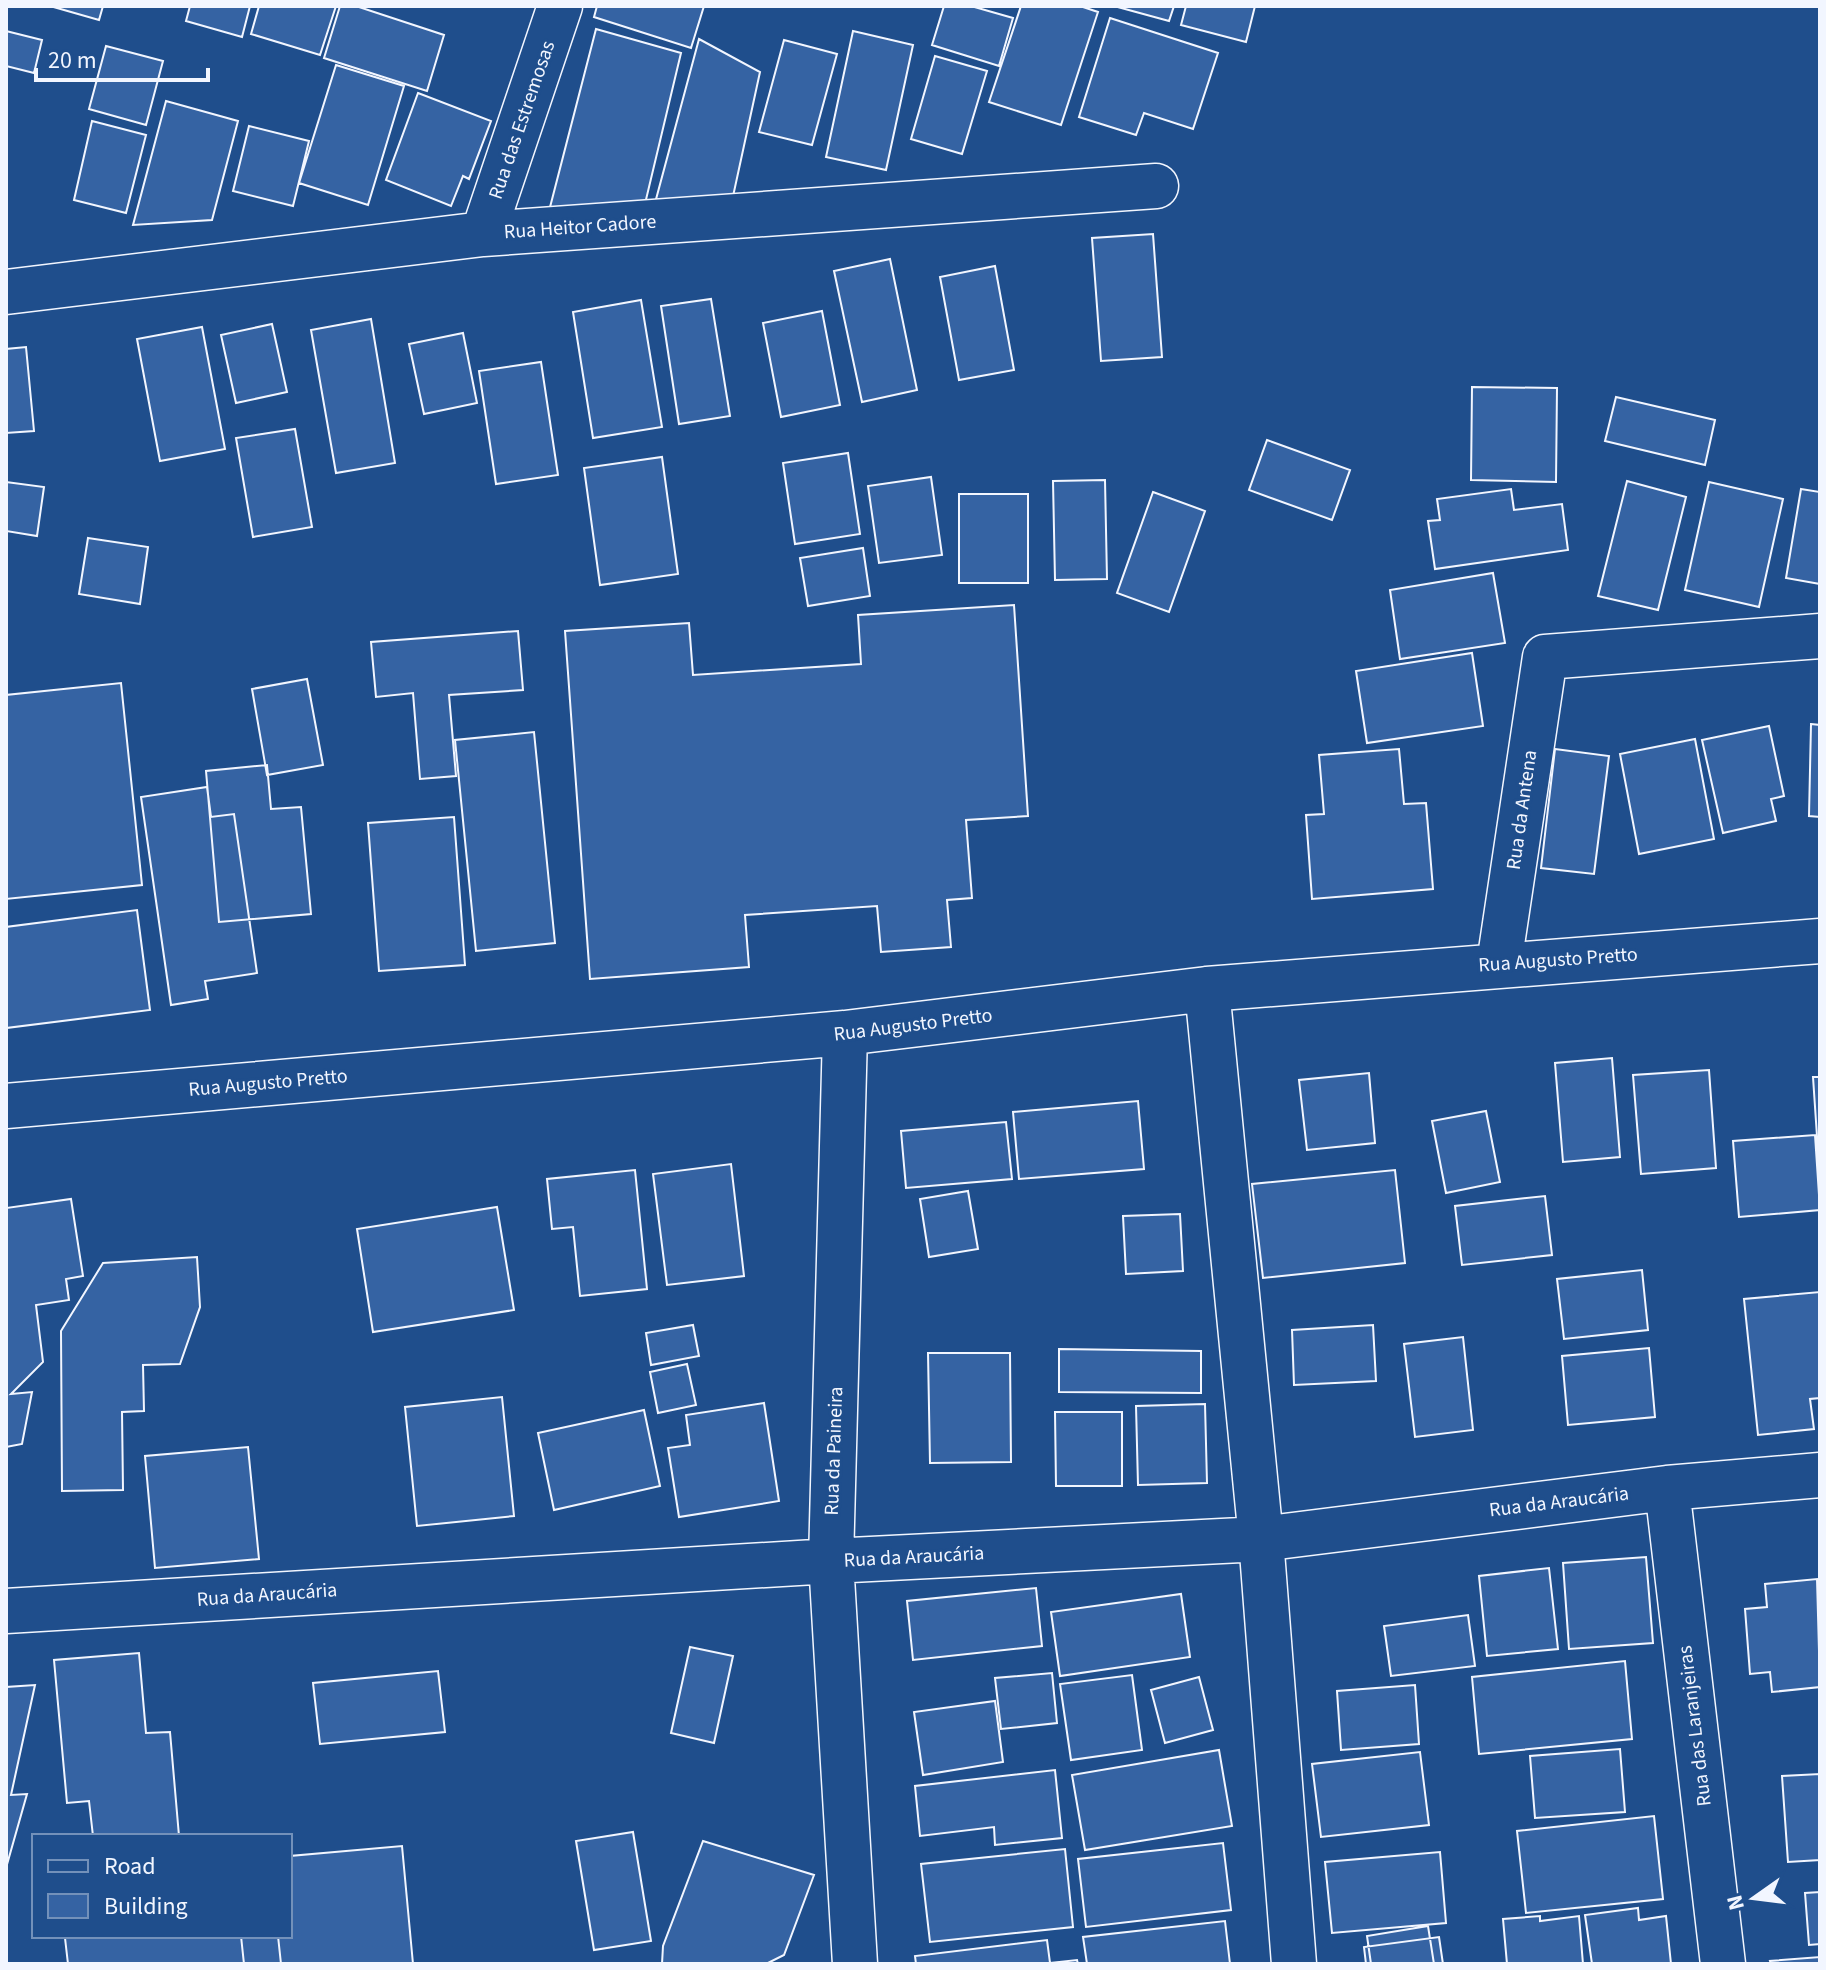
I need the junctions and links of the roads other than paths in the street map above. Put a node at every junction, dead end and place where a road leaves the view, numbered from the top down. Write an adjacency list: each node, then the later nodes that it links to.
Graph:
1 (552, 8): 3 (street, Rua das Estremosas)
2 (1156, 186): 3 (street, Rua Heitor Cadore)
3 (483, 234): 4 (street, Rua Heitor Cadore)
4 (6, 292)
5 (1820, 636): 7 (street, Rua da Antena)
6 (1820, 941): 7 (street, Rua Augusto Pretto)
7 (1499, 964): 8 (street, Rua Augusto Pretto)
8 (1207, 989): 9 (street, Rua Augusto Pretto); 13 (street)
9 (845, 1033): 10 (street, Rua Augusto Pretto); 14 (street, Rua da Paineira)
10 (6, 1106)
11 (1820, 1475): 12 (street, Rua da Araucária)
12 (1667, 1488): 13 (street, Rua da Araucária); 18 (street, Rua das Laranjeiras)
13 (1261, 1539): 14 (street, Rua da Araucária); 17 (street)
14 (831, 1561): 15 (street, Rua da Araucária); 16 (street, Rua da Paineira)
15 (6, 1611)
16 (855, 1964)
17 (1294, 1964)
18 (1723, 1964)

